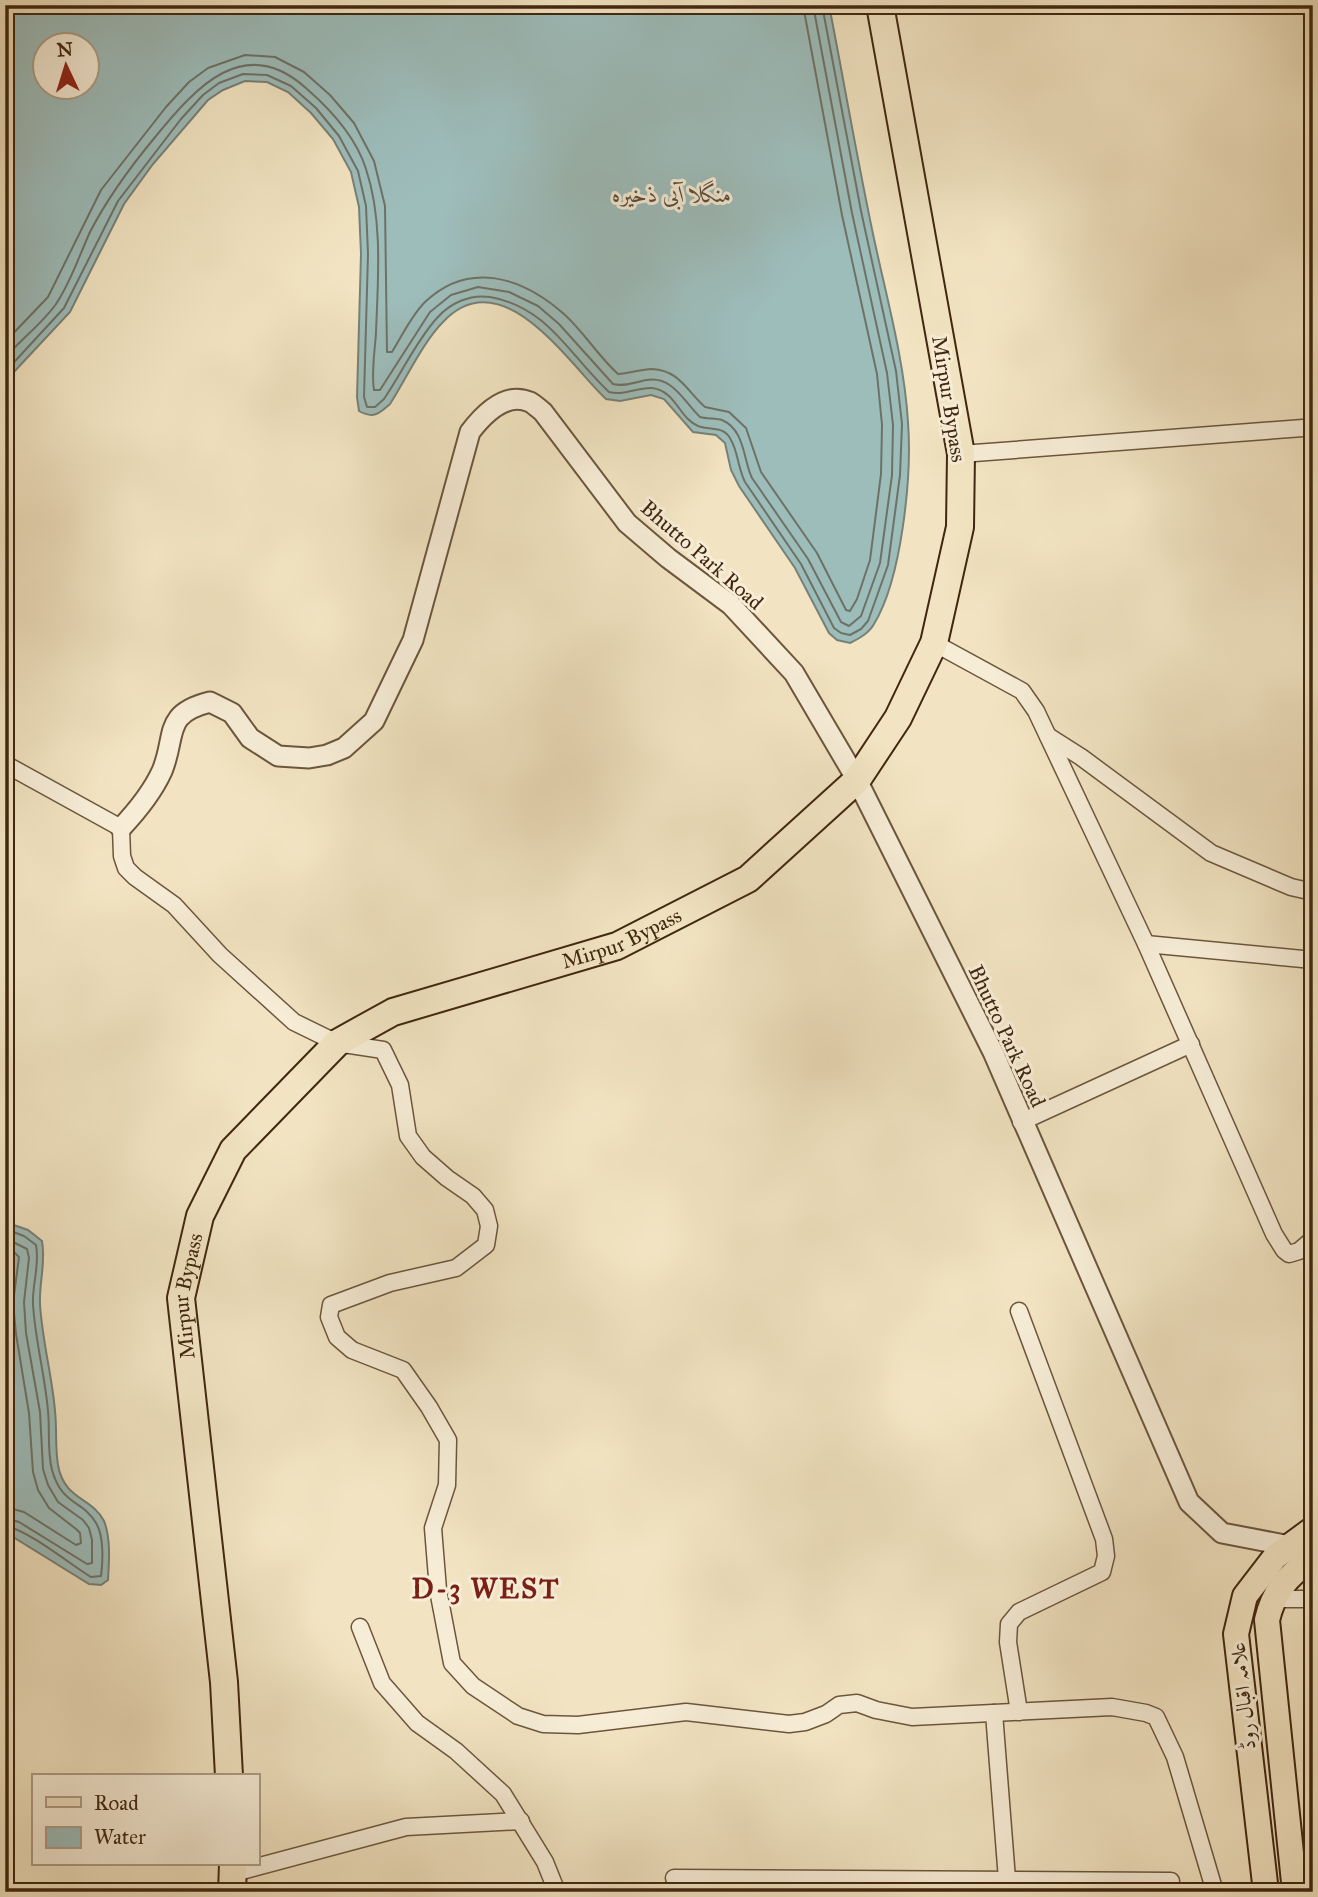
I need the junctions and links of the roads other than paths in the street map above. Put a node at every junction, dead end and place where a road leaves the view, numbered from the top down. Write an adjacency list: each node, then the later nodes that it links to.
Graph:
1 (880, 5): 3 (highway, Mirpur Bypass)
2 (1303, 428): 3 (street)
3 (961, 454): 4 (highway, Mirpur Bypass)
4 (934, 643): 5 (street); 7 (highway, Mirpur Bypass)
5 (1048, 736): 9 (street); 10 (street)
6 (5, 764): 8 (street)
7 (857, 779): 8 (street, Bhutto Park Road); 12 (highway, Mirpur Bypass); 14 (street, Bhutto Park Road)
8 (121, 828): 12 (street)
9 (1313, 892)
10 (1146, 944): 11 (street); 13 (street)
11 (1313, 960)
12 (337, 1043): 24 (street); 25 (highway, Mirpur Bypass)
13 (1191, 1044): 14 (street); 15 (street)
14 (1021, 1122): 18 (street, Bhutto Park Road)
15 (1313, 1239)
16 (1019, 1311): 23 (street)
17 (1313, 1529): 18 (main road, علامہ اقبال روڈ)
18 (1290, 1546): 34 (main road, علامہ اقبال روڈ)
19 (1313, 1558): 20 (main road)
20 (1272, 1599): 21 (street); 35 (main road)
21 (1313, 1599)
22 (360, 1628): 26 (street)
23 (1019, 1712): 24 (street); 33 (street)
24 (995, 1713): 31 (street)
25 (229, 1774)
26 (522, 1821): 27 (street); 32 (street)
27 (233, 1876)
28 (674, 1878): 30 (street)
29 (1171, 1881): 31 (street)
30 (841, 1885): 31 (street)
31 (1007, 1886)
32 (557, 1892)
33 (1214, 1892)
34 (1266, 1892)
35 (1295, 1892)

